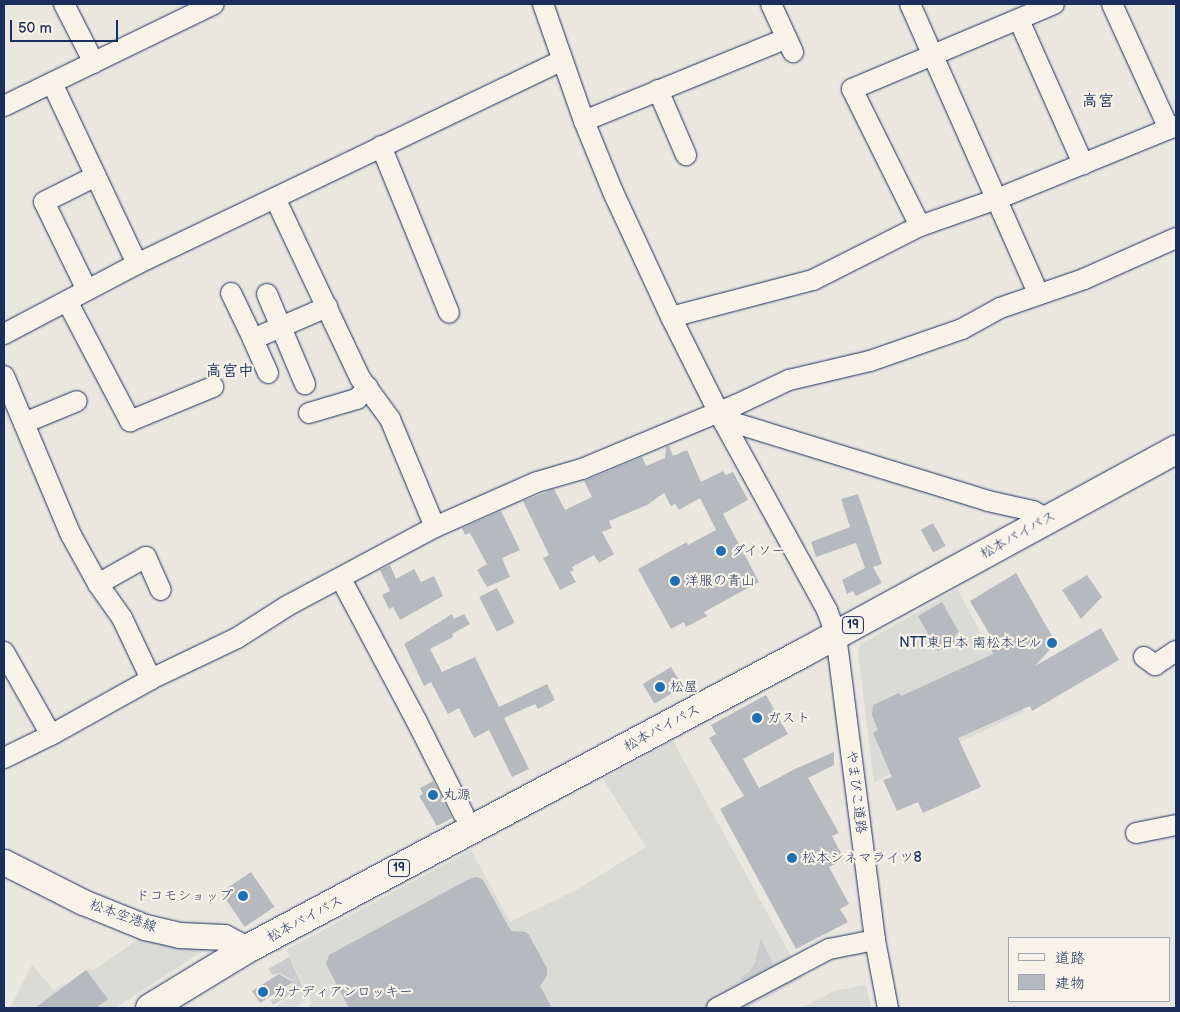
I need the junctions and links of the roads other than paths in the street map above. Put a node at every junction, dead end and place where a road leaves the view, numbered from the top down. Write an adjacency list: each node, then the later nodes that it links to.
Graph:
1 (64, 4): 11 (street)
2 (214, 4): 11 (street)
3 (543, 4): 10 (street, やまびこ道路)
4 (771, 4): 13 (street)
5 (910, 4): 9 (street)
6 (1054, 4): 8 (street)
7 (1112, 4): 16 (street)
8 (1019, 20): 9 (street); 19 (street)
9 (933, 55): 22 (street); 23 (street)
10 (562, 60): 15 (street, やまびこ道路); 17 (street)
11 (94, 63): 12 (street)
12 (52, 83): 14 (street); 20 (street)
13 (658, 90): 15 (street); 18 (street)
14 (4, 106)
15 (584, 121): 33 (street, やまびこ道路)
16 (1173, 128): 19 (street)
17 (381, 146): 21 (street); 32 (street)
18 (686, 156)
19 (1083, 164): 22 (street)
20 (96, 176): 25 (street); 26 (street)
21 (275, 198): 25 (street); 31 (street)
22 (997, 199): 23 (street); 28 (street)
23 (920, 226): 33 (street)
24 (1176, 238): 28 (street)
25 (137, 264): 26 (street)
26 (87, 290): 30 (street)
27 (231, 293): 36 (street)
28 (1038, 293): 44 (street)
29 (267, 294): 34 (street)
30 (67, 301): 35 (street); 40 (street)
31 (326, 307): 34 (street); 41 (street)
32 (449, 313)
33 (671, 317): 44 (street, やまびこ道路)
34 (281, 326): 36 (street); 39 (street)
35 (6, 328)
36 (253, 339): 37 (street)
37 (268, 373)
38 (4, 376): 45 (street)
39 (304, 384)
40 (213, 387)
41 (368, 387): 43 (street); 48 (street)
42 (77, 401): 45 (street)
43 (309, 413)
44 (720, 415): 47 (street); 48 (street); 52 (street, やまびこ道路)
45 (24, 423): 50 (street)
46 (1176, 450): 47 (highway, 松本バイパス / 19)
47 (1048, 519): 52 (highway, 松本バイパス / 19)
48 (435, 528): 49 (street)
49 (341, 580): 56 (street); 59 (street)
50 (98, 584): 51 (street); 56 (street)
51 (161, 590)
52 (836, 635): 63 (street, やまびこ道路); 64 (highway, 松本バイパス / 19)
53 (1176, 651): 55 (street)
54 (4, 652): 57 (street)
55 (1144, 656)
56 (151, 679): 57 (street)
57 (51, 735): 58 (street)
58 (4, 758)
59 (464, 815)
60 (1176, 825): 61 (street)
61 (1136, 833)
62 (4, 862): 64 (main road, 松本空港線)
63 (875, 940): 66 (street); 67 (street, やまびこ道路)
64 (247, 950): 65 (highway, 松本バイパス / 19)
65 (150, 1008)
66 (717, 1008)
67 (888, 1008)

